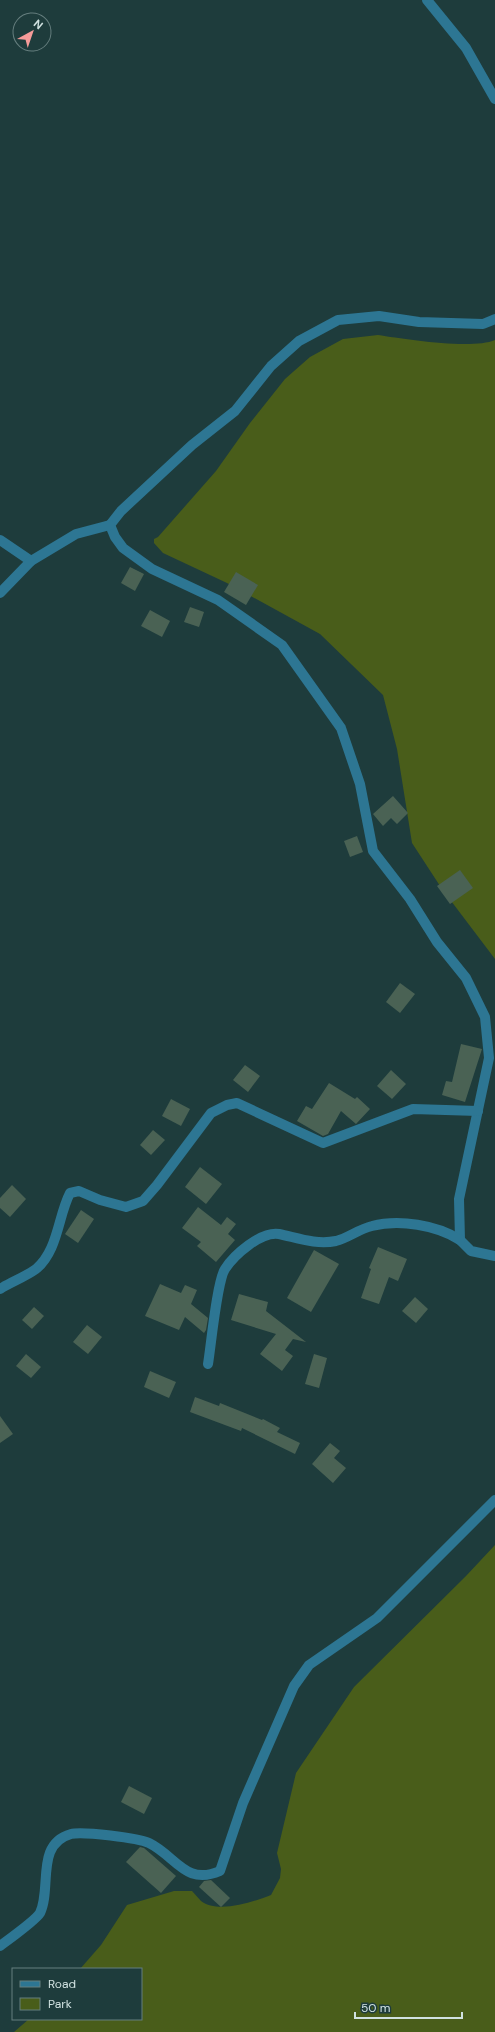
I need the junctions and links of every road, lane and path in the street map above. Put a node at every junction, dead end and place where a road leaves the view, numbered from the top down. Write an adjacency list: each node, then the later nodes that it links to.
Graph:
1 (427, 0): 2 (street)
2 (495, 99)
3 (495, 319): 4 (street)
4 (110, 525): 6 (street); 8 (street)
5 (0, 540): 6 (street)
6 (31, 562): 7 (street)
7 (0, 593)
8 (478, 1111): 9 (street); 11 (street)
9 (460, 1240): 10 (street); 12 (street)
10 (495, 1256)
11 (0, 1289)
12 (208, 1364)
13 (495, 1500): 14 (street)
14 (0, 1946)

